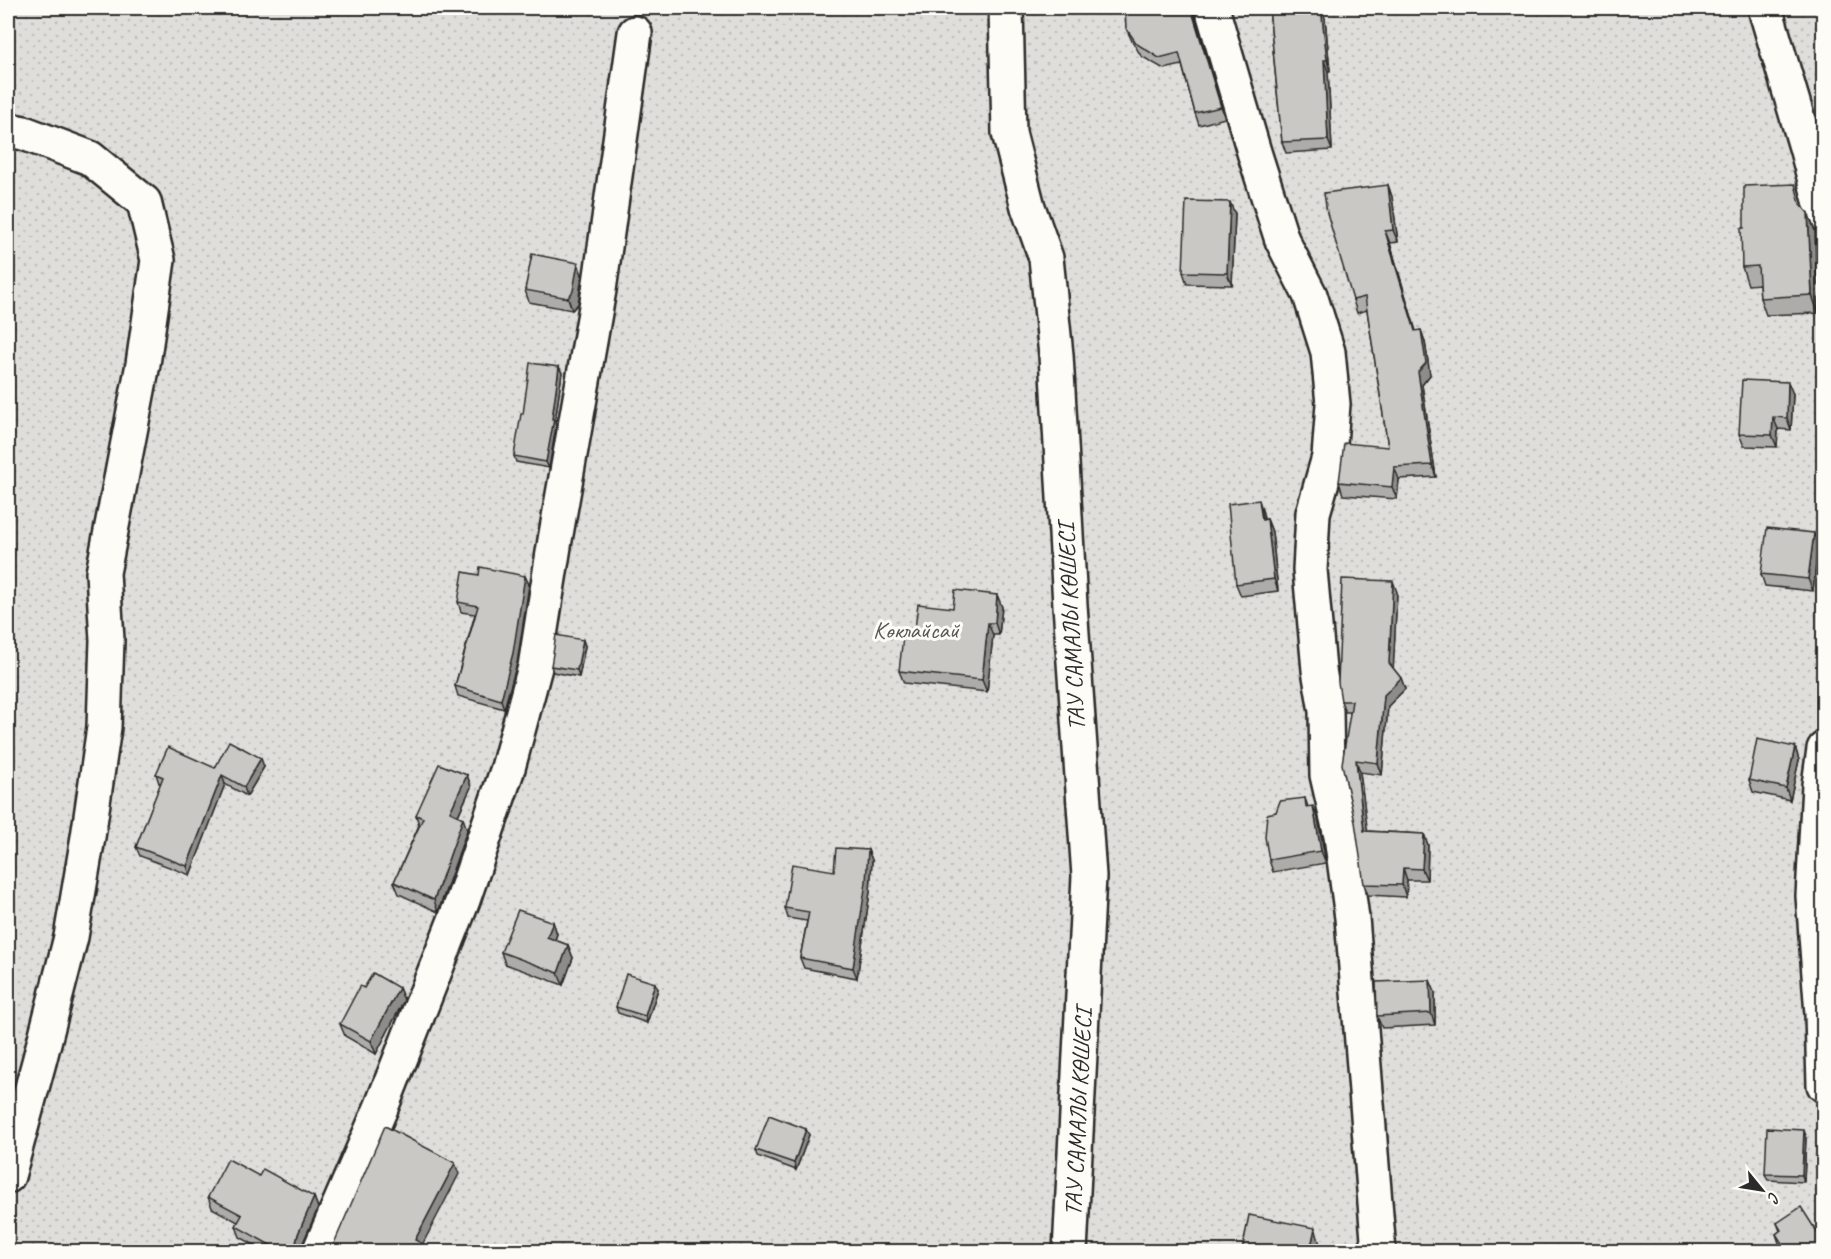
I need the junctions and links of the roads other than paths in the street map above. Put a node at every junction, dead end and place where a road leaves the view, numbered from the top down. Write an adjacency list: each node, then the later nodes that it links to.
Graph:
1 (1006, 8): 11 (street, ТАУ САМАЛЫ КӨШЕСІ)
2 (1212, 8): 12 (street)
3 (1765, 8): 6 (street)
4 (635, 33): 10 (street)
5 (8, 130): 9 (street)
6 (1824, 215)
7 (1824, 749): 8 (street)
8 (1824, 1084)
9 (8, 1176)
10 (319, 1251)
11 (1070, 1251)
12 (1378, 1251)

